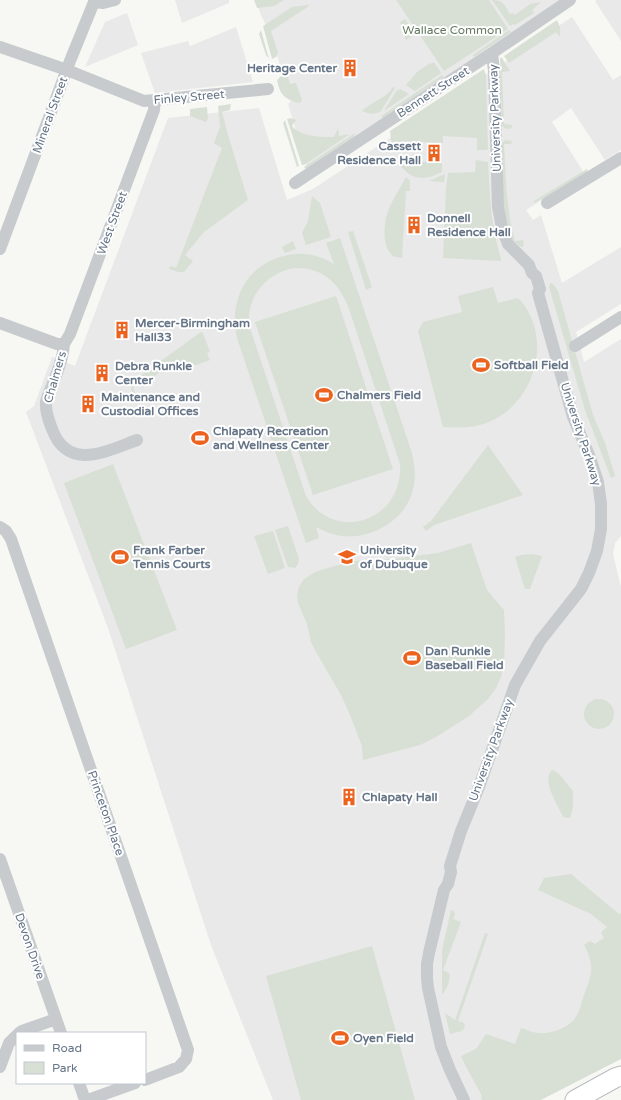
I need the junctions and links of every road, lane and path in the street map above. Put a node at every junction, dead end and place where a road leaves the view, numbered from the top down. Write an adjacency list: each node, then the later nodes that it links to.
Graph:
1 (115, 0): 3 (street, Mineral Street)
2 (570, 0): 5 (street, Bennett Street)
3 (94, 1): 6 (street, Mineral Street)
4 (0, 47): 6 (street, Finley Street)
5 (492, 53): 10 (street, Bennett Street); 32 (street, University Parkway)
6 (67, 70): 8 (street, Finley Street); 12 (street, Mineral Street)
7 (268, 89): 8 (street, Finley Street)
8 (155, 100): 15 (street, West Street)
9 (621, 158): 11 (street)
10 (295, 183)
11 (547, 203)
12 (0, 249)
13 (621, 317): 16 (street)
14 (0, 323): 15 (street)
15 (64, 344): 17 (street, Chalmers)
16 (575, 346)
17 (137, 440)
18 (0, 527): 26 (street, Princeton Place)
19 (0, 859): 20 (street, Devon Drive)
20 (56, 1019): 21 (street); 22 (street, Devon Drive)
21 (21, 1032)
22 (61, 1032)
23 (16, 1036): 24 (street)
24 (0, 1067)
25 (621, 1076): 33 (highway)
26 (146, 1080)
27 (621, 1083): 34 (highway)
28 (79, 1084): 30 (street)
29 (133, 1084): 31 (street)
30 (85, 1100)
31 (88, 1100)
32 (464, 1100)
33 (575, 1100)
34 (592, 1100)

